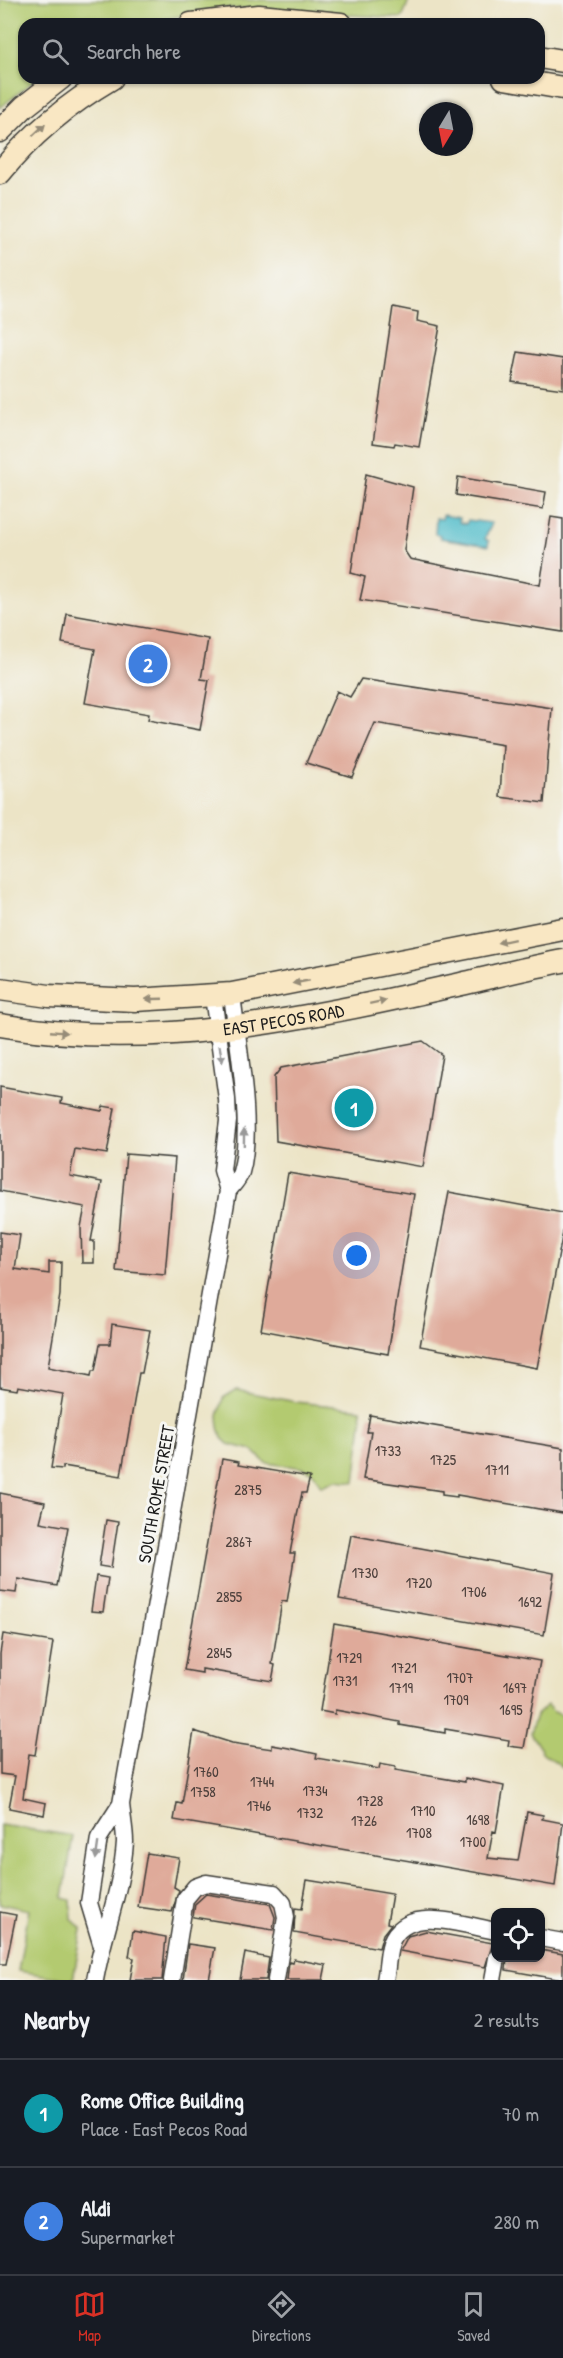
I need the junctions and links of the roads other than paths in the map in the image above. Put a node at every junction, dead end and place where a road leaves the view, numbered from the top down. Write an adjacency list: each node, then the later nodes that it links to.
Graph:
1 (242, 18): 2 (main road)
2 (280, 18)
3 (545, 58): 4 (main road)
4 (563, 61)
5 (53, 84): 9 (main road)
6 (103, 84): 10 (main road, one-way to 6)
7 (539, 84): 8 (main road)
8 (563, 88)
9 (0, 131)
10 (0, 173)
11 (563, 929): 14 (main road, EAST PECOS ROAD, one-way to 14)
12 (563, 961): 16 (main road, EAST PECOS ROAD, one-way to 12)
13 (0, 989): 14 (main road, EAST PECOS ROAD, one-way to 13)
14 (222, 995): 16 (street, SOUTH ROME STREET)
15 (0, 1024): 16 (main road, EAST PECOS ROAD, one-way to 16)
16 (226, 1030): 17 (street, SOUTH ROME STREET)
17 (121, 1804): 21 (street, SOUTH ROME STREET); 21 (street, SOUTH ROME STREET, one-way to 21)
18 (491, 1930): 26 (street)
19 (545, 1939): 20 (street)
20 (563, 1942)
21 (101, 1943): 23 (street, SOUTH ROME STREET)
22 (496, 1962): 27 (street)
23 (95, 1980)
24 (172, 1980): 25 (street)
25 (276, 1980)
26 (385, 1980)
27 (493, 1980)

